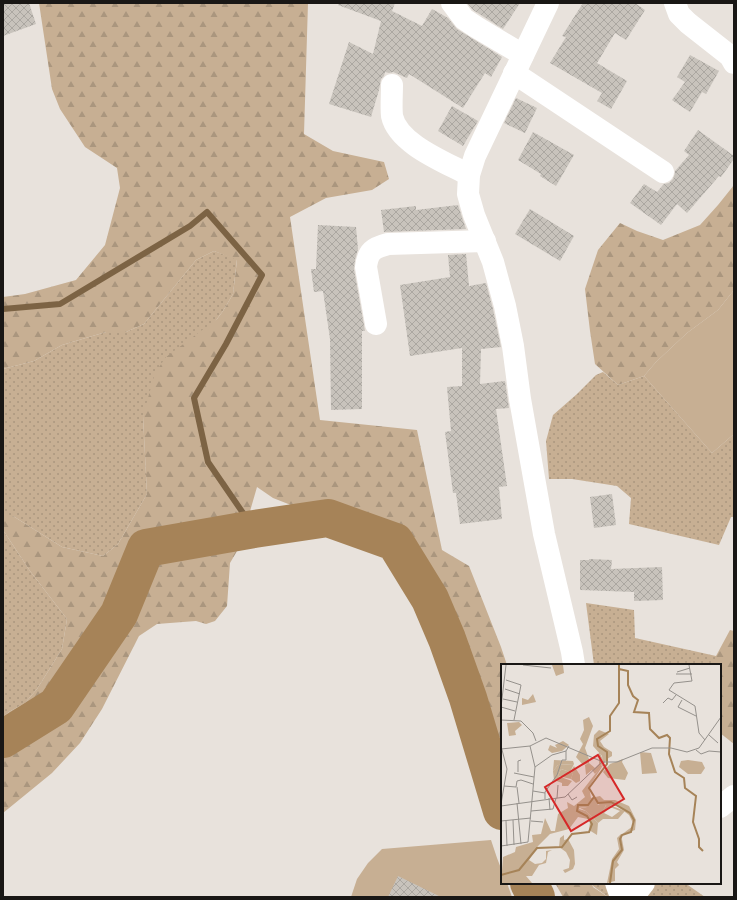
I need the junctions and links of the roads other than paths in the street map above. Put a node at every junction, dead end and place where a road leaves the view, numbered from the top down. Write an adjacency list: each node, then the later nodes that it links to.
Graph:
1 (452, 3): 5 (street)
2 (548, 3): 5 (street)
3 (675, 3): 4 (street)
4 (734, 63)
5 (519, 64): 7 (street); 8 (street)
6 (392, 84): 8 (street)
7 (663, 172)
8 (468, 175): 9 (street)
9 (485, 241): 10 (street); 11 (street)
10 (376, 324)
11 (574, 664)
12 (734, 796): 13 (street)
13 (721, 806)
14 (616, 884): 16 (street)
15 (643, 884): 17 (street)
16 (621, 897)
17 (633, 897)

